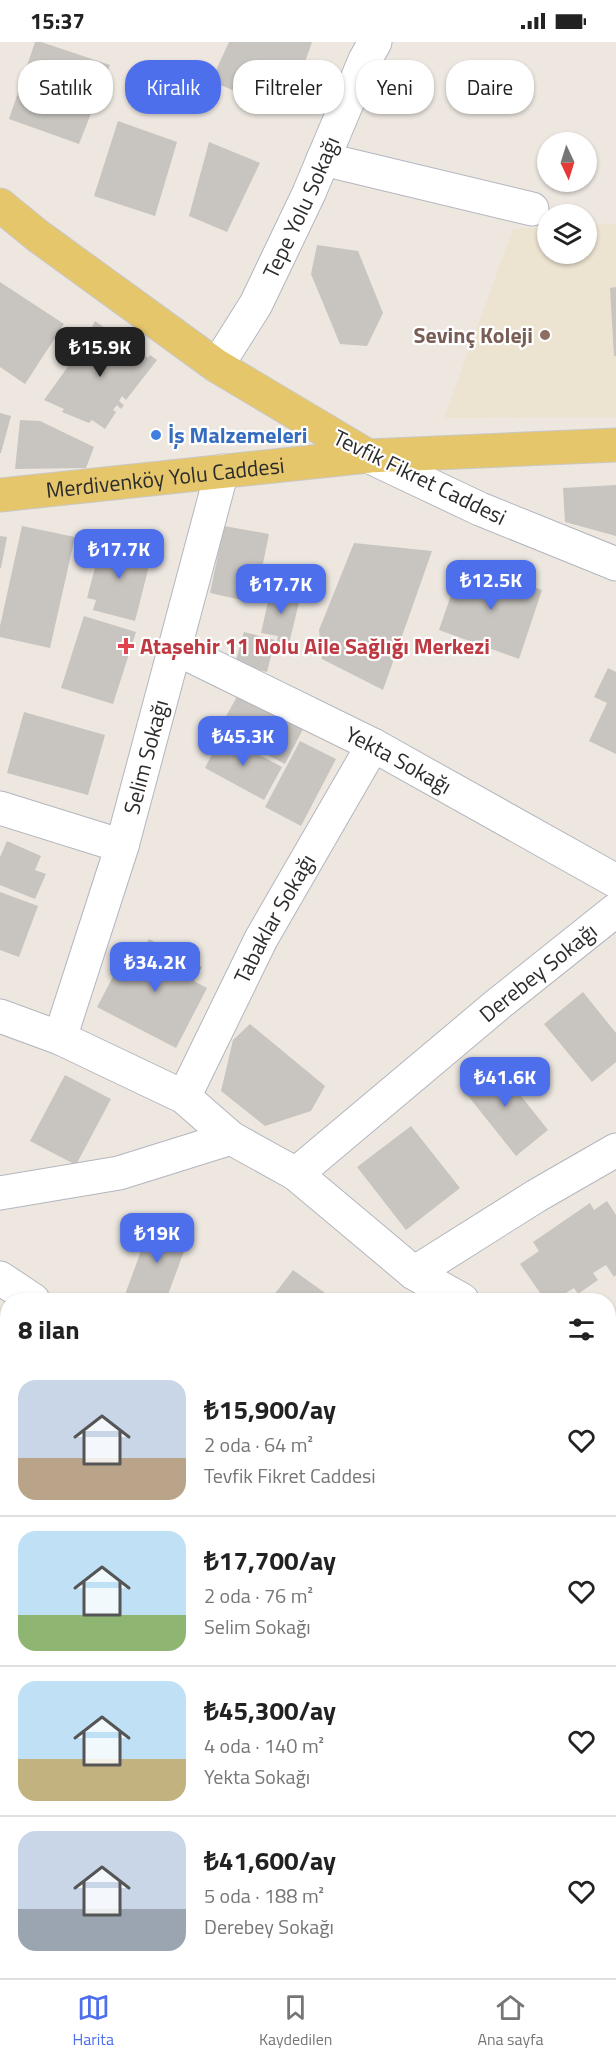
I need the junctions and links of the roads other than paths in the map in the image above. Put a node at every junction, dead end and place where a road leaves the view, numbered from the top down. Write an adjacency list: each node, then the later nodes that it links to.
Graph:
1 (375, 42): 2 (street, Tepe Yolu Sokağı)
2 (323, 159): 4 (street); 5 (street, Tepe Yolu Sokağı)
3 (0, 205): 5 (main road, Tevfik Fikret Caddesi)
4 (532, 209)
5 (217, 366): 7 (main road, Tevfik Fikret Caddesi)
6 (616, 445): 7 (main road, Merdivenköy Yolu Caddesi)
7 (368, 456): 8 (main road, Merdivenköy Yolu Caddesi); 10 (street, Tevfik Fikret Caddesi)
8 (222, 471): 9 (main road, Merdivenköy Yolu Caddesi); 11 (street, Selim Sokağı)
9 (0, 495)
10 (616, 564)
11 (175, 648): 12 (street, Yekta Sokağı); 14 (street, Selim Sokağı)
12 (373, 745): 15 (street, Yekta Sokağı); 19 (street, Tabaklar Sokağı)
13 (0, 808): 14 (street)
14 (122, 846): 18 (street, Selim Sokağı)
15 (616, 881)
16 (616, 910): 22 (street, Derebey Sokağı)
17 (0, 1016): 18 (street)
18 (60, 1038): 19 (street)
19 (184, 1097): 20 (street)
20 (231, 1138): 22 (street); 23 (street)
21 (616, 1150): 24 (street)
22 (296, 1174): 24 (street)
23 (0, 1193)
24 (414, 1273): 27 (street)
25 (0, 1278): 26 (street)
26 (22, 1293)
27 (450, 1293)

